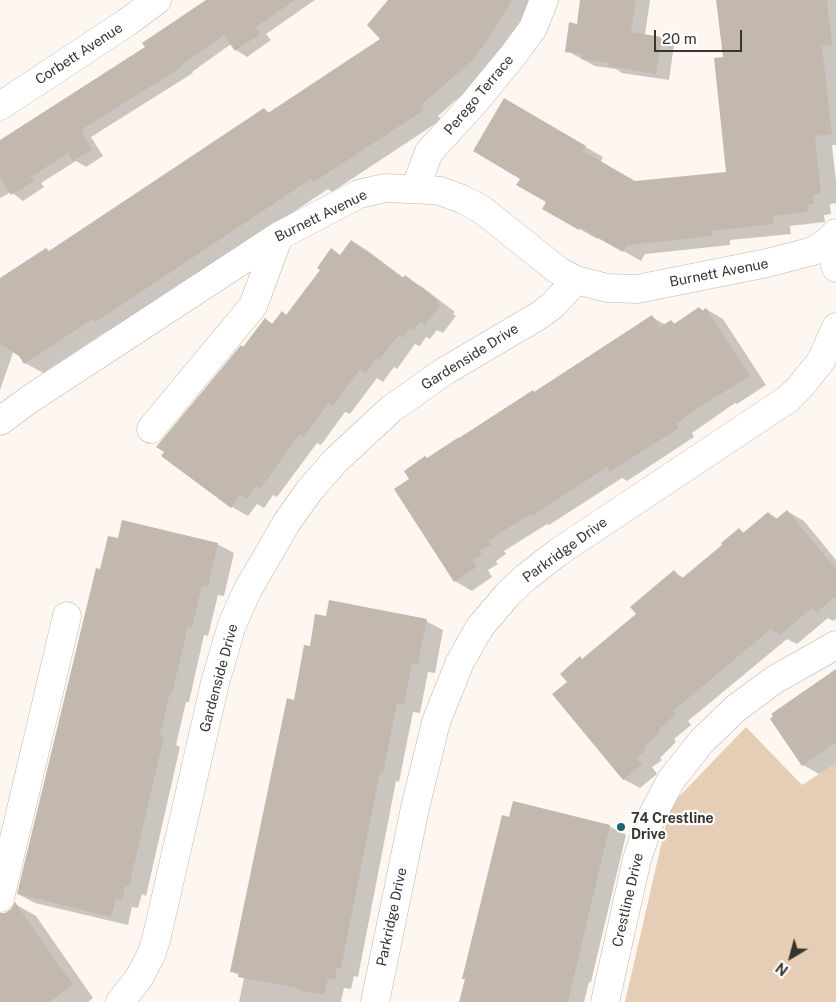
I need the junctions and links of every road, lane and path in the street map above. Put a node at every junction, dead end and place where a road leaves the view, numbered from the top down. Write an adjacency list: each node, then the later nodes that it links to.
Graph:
1 (158, 0): 3 (street, Corbett Avenue)
2 (544, 0): 4 (street, Perego Terrace)
3 (0, 106)
4 (415, 189): 5 (street, Burnett Avenue); 8 (street, Burnett Avenue)
5 (279, 236): 10 (street, Burnett Avenue); 11 (street)
6 (832, 237): 7 (street); 8 (street, Burnett Avenue)
7 (836, 268)
8 (576, 280): 15 (street, Gardenside Drive)
9 (836, 327): 16 (street, Parkridge Drive)
10 (0, 421)
11 (151, 429)
12 (67, 616): 14 (street)
13 (836, 645): 17 (street, Crestline Drive)
14 (0, 898)
15 (120, 1002)
16 (375, 1002)
17 (604, 1002)

